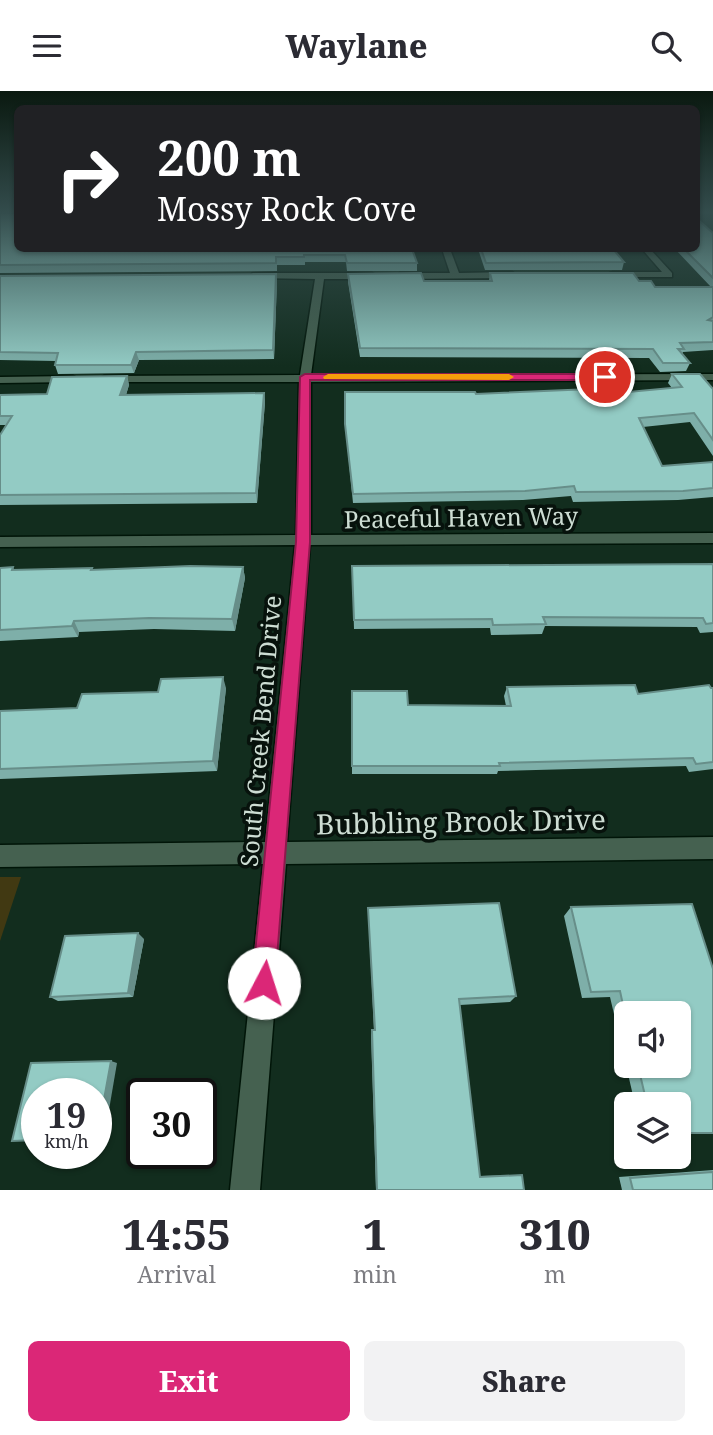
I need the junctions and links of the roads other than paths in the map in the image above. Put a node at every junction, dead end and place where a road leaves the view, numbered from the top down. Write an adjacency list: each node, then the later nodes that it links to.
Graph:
1 (451, 264): 3 (street)
2 (660, 264): 5 (street)
3 (454, 275): 4 (street); 6 (street)
4 (522, 275)
5 (602, 275)
6 (320, 276): 7 (street); 8 (street, South Creek Bend Drive)
7 (237, 277)
8 (305, 377): 9 (street); 11 (street); 15 (street, South Creek Bend Drive)
9 (713, 377)
10 (83, 379): 12 (street)
11 (97, 379)
12 (0, 380)
13 (713, 538): 15 (street, Peaceful Haven Way)
14 (0, 542): 15 (street, Peaceful Haven Way)
15 (303, 542): 17 (street, South Creek Bend Drive)
16 (713, 848): 17 (street, Bubbling Brook Drive)
17 (275, 853): 18 (street, Bubbling Brook Drive); 19 (street, South Creek Bend Drive)
18 (0, 856)
19 (245, 1190)

